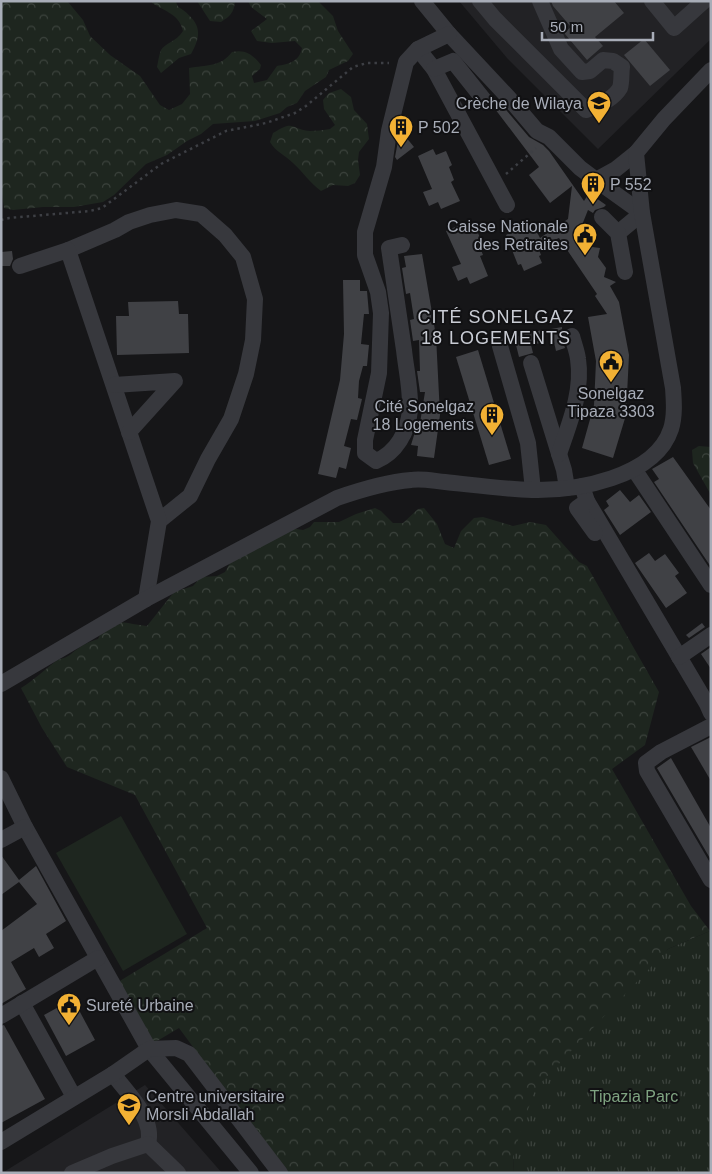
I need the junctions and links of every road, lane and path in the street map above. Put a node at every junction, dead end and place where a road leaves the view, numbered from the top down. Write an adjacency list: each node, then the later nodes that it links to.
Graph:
1 (422, 1): 6 (street)
2 (480, 1): 3 (street)
3 (540, 1)
4 (652, 1): 5 (street)
5 (704, 1)
6 (449, 34): 7 (street); 12 (street)
7 (418, 50): 8 (street); 9 (street)
8 (406, 62): 19 (path); 21 (street)
9 (434, 69): 11 (street); 15 (street)
10 (711, 70): 13 (street)
11 (484, 100)
12 (549, 137): 14 (street); 15 (path)
13 (636, 154): 14 (street); 17 (street)
14 (596, 180): 17 (street)
15 (495, 183): 16 (street)
16 (506, 205)
17 (642, 213): 20 (street); 31 (street)
18 (602, 217): 20 (street)
19 (1, 220)
20 (618, 233): 24 (street)
21 (402, 245)
22 (68, 250): 23 (street); 28 (street); 34 (street)
23 (20, 266)
24 (625, 272)
25 (572, 336): 30 (street)
26 (500, 346): 32 (street)
27 (531, 363): 30 (street)
28 (114, 385): 29 (street); 29 (street)
29 (129, 432): 34 (street)
30 (559, 454): 33 (street)
31 (634, 469): 33 (street); 35 (street)
32 (533, 490): 33 (street); 36 (street)
33 (579, 492): 38 (street)
34 (159, 521): 36 (street)
35 (711, 585)
36 (146, 599): 39 (street)
37 (711, 635): 38 (street)
38 (680, 657): 40 (street)
39 (1, 684)
40 (711, 713)
41 (711, 726): 45 (street)
42 (1, 778): 43 (street)
43 (25, 827): 44 (street); 46 (street)
44 (1, 840)
45 (711, 880)
46 (98, 958): 47 (street); 49 (street)
47 (22, 1003): 48 (street); 51 (street)
48 (1, 1016)
49 (148, 1049): 50 (street); 56 (street); 57 (street)
50 (113, 1074): 51 (street); 53 (street)
51 (74, 1097): 52 (street)
52 (1, 1142)
53 (148, 1144): 54 (street); 55 (street)
54 (72, 1173)
55 (178, 1173)
56 (250, 1173)
57 (280, 1173)

